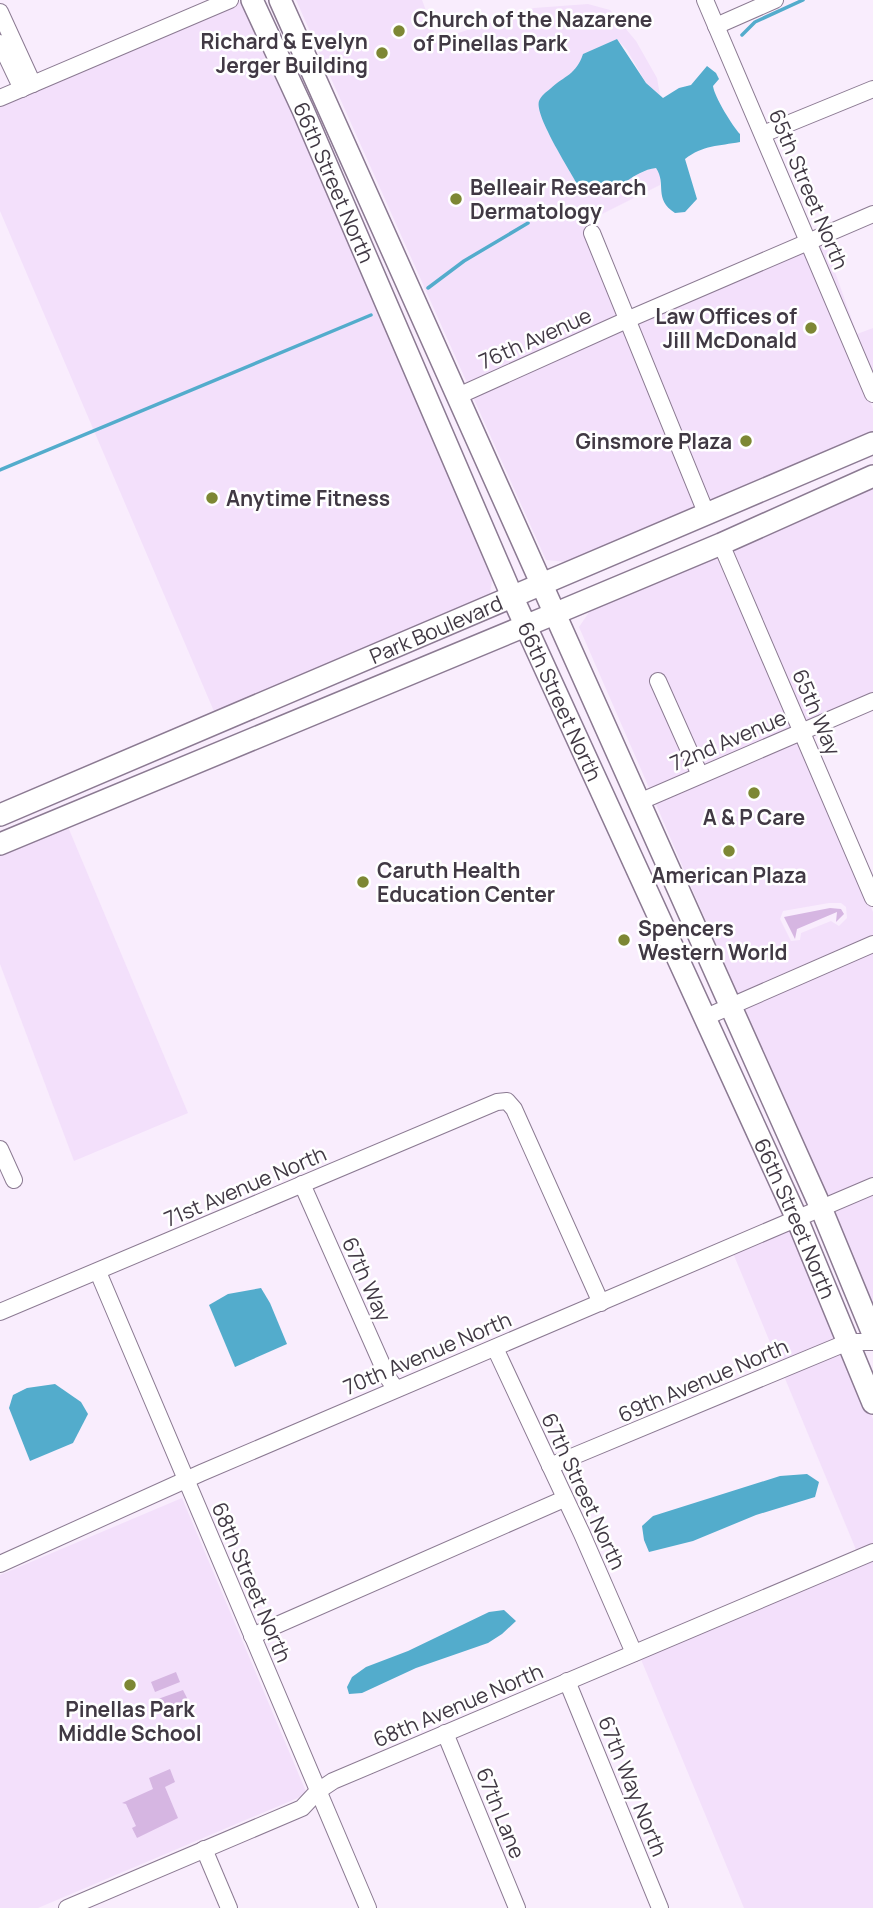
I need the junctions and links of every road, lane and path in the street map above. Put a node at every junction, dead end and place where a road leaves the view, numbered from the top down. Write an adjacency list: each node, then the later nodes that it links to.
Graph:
1 (230, 0): 9 (street)
2 (253, 0): 24 (main road, 66th Street North)
3 (280, 0): 18 (main road, 66th Street North)
4 (705, 0): 7 (street, 65th Street North)
5 (775, 0): 7 (street)
6 (0, 12): 9 (street)
7 (716, 26): 12 (street, 65th Street North)
8 (0, 43): 9 (street)
9 (27, 87): 11 (street)
10 (873, 89): 12 (street)
11 (0, 98)
12 (763, 134): 15 (street, 65th Street North)
13 (873, 214): 15 (street, 76th Avenue)
14 (593, 233): 16 (street)
15 (808, 241): 16 (street, 76th Avenue); 17 (street, 65th Street North)
16 (629, 319): 18 (street, 76th Avenue); 21 (street)
17 (873, 394)
18 (458, 396): 23 (main road, 66th Street North)
19 (873, 443): 21 (main road, Park Boulevard)
20 (873, 475): 22 (main road, Park Boulevard)
21 (707, 514): 23 (main road, Park Boulevard)
22 (721, 544): 25 (main road, Park Boulevard); 30 (street, 65th Way)
23 (541, 585): 24 (main road, Park Boulevard); 25 (main road, 66th Street North)
24 (512, 596): 26 (main road, 66th Street North); 29 (main road, Park Boulevard)
25 (554, 614): 26 (main road, Park Boulevard); 33 (main road, 66th Street North)
26 (525, 625): 31 (main road, Park Boulevard); 39 (main road, 66th Street North)
27 (658, 681): 32 (street)
28 (873, 701): 30 (street, 72nd Avenue)
29 (240, 713): 31 (main road); 34 (main road, Park Boulevard)
30 (803, 731): 32 (street, 72nd Avenue); 36 (street, 65th Way)
31 (172, 772): 35 (main road, Park Boulevard)
32 (700, 775): 33 (street, 72nd Avenue)
33 (639, 802): 38 (main road, 66th Street North)
34 (0, 816)
35 (0, 844)
36 (873, 898)
37 (873, 944): 38 (street)
38 (730, 1006): 39 (street); 44 (main road, 66th Street North)
39 (706, 1017): 45 (main road, 66th Street North)
40 (0, 1149): 41 (street)
41 (14, 1180)
42 (302, 1185): 46 (street, 71st Avenue North); 47 (street, 71st Avenue North); 53 (street, 67th Way)
43 (873, 1186): 44 (street, 70th Avenue North)
44 (821, 1208): 45 (street, 70th Avenue North); 49 (main road, 66th Street North)
45 (797, 1219): 47 (street, 70th Avenue North); 50 (main road, 66th Street North)
46 (98, 1272): 48 (street, 71st Avenue North); 56 (street, 68th Street North)
47 (601, 1303): 52 (street, 70th Avenue North)
48 (0, 1312)
49 (873, 1334)
50 (848, 1342): 51 (street, 69th Avenue North); 54 (main road, 66th Street North); 55 (street, 69th Avenue North)
51 (873, 1342)
52 (495, 1348): 53 (street, 70th Avenue North); 55 (street, 67th Street North)
53 (396, 1389): 56 (street, 70th Avenue North)
54 (873, 1402)
55 (550, 1466): 57 (street, 67th Street North)
56 (186, 1479): 59 (street, 70th Avenue North); 60 (street, 68th Street North)
57 (564, 1500): 60 (street); 61 (street, 67th Street North)
58 (873, 1552): 61 (street, 68th Avenue North)
59 (0, 1564)
60 (252, 1636): 64 (street, 68th Street North)
61 (634, 1653): 62 (street, 68th Avenue North)
62 (567, 1681): 63 (street, 68th Avenue North); 70 (street, 67th Way North)
63 (445, 1733): 64 (street, 68th Avenue North); 69 (street, 67th Lane)
64 (318, 1791): 65 (street, 68th Avenue North); 68 (street, 68th Street North)
65 (204, 1849): 66 (street, 68th Avenue North); 67 (street)
66 (67, 1908)
67 (229, 1908)
68 (368, 1908)
69 (517, 1908)
70 (660, 1908)

